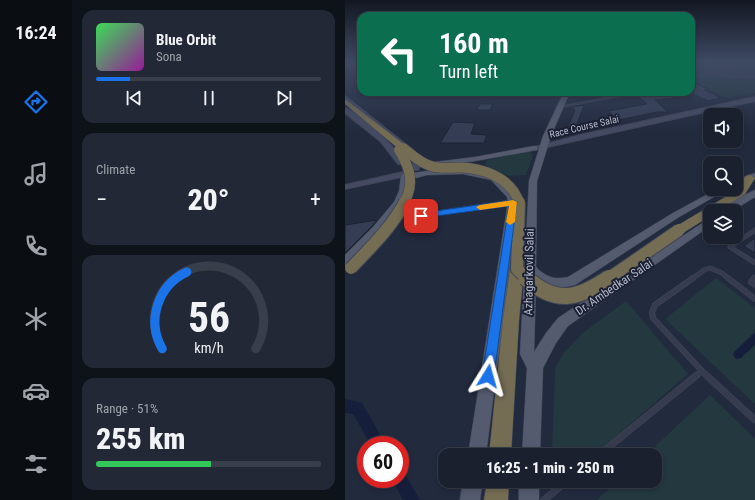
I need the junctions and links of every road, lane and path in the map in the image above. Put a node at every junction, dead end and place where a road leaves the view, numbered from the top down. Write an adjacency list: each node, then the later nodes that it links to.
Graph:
1 (560, 96): 10 (main road, Azhagarkovil Salai)
2 (565, 96): 8 (main road, Azhagarkovil Salai)
3 (619, 96): 8 (street)
4 (345, 98): 11 (main road)
5 (755, 99): 10 (main road, Race Course Salai)
6 (345, 101): 28 (highway, bridge)
7 (345, 107): 27 (highway, bridge)
8 (559, 107): 10 (main road, Azhagarkovil Salai)
9 (345, 110): 13 (main road)
10 (539, 149): 12 (main road, Race Course Salai); 28 (main road, Azhagarkovil Salai)
11 (417, 157): 12 (main road); 13 (main road)
12 (446, 162): 13 (main road, Race Course Salai)
13 (410, 172): 16 (main road, Race Course Salai); 19 (main road); 27 (main road)
14 (753, 177): 15 (main road); 20 (highway)
15 (743, 181)
16 (345, 187)
17 (711, 196): 28 (main road)
18 (753, 196): 21 (main road)
19 (513, 202): 23 (street); 35 (main road, Azhagarkovil Salai)
20 (721, 204)
21 (738, 204)
22 (703, 215): 28 (highway, bridge)
23 (405, 218)
24 (703, 227): 32 (main road, Dr. Ambedkar Salai)
25 (755, 230): 26 (lane)
26 (755, 264)
27 (347, 269)
28 (523, 269): 32 (main road, Azhagarkovil Salai); 36 (highway)
29 (755, 277): 30 (lane)
30 (755, 285)
31 (755, 299): 33 (lane)
32 (535, 368): 37 (main road, Azhagarkovil Salai)
33 (703, 371): 34 (lane); 38 (lane)
34 (755, 420)
35 (478, 448)
36 (501, 448)
37 (531, 448)
38 (608, 448)
39 (472, 488): 43 (main road)
40 (498, 488): 44 (highway)
41 (529, 488): 45 (main road)
42 (559, 488): 46 (lane)
43 (470, 500)
44 (497, 500)
45 (529, 500)
46 (544, 500)

